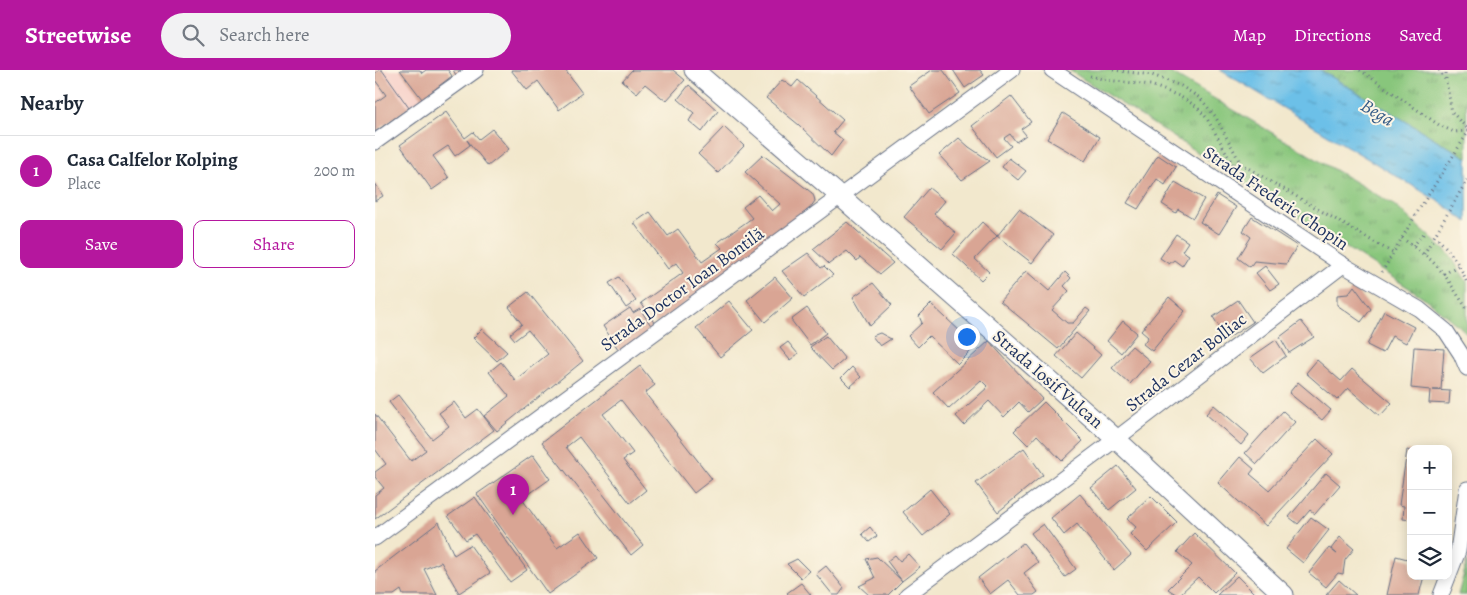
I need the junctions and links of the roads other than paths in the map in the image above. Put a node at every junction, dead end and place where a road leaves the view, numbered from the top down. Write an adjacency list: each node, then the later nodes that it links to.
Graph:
1 (476, 70): 5 (street)
2 (694, 70): 6 (street, Strada Iosif Vulcan)
3 (1012, 70): 6 (street, Strada Doctor Ioan Bontilă)
4 (1051, 70): 7 (street, Strada Frederic Chopin)
5 (375, 142)
6 (840, 196): 9 (street, Strada Iosif Vulcan); 11 (street, Strada Doctor Ioan Bontilă)
7 (1343, 265): 8 (street, Strada Frederic Chopin); 9 (street, Strada Cezar Bolliac)
8 (1467, 368)
9 (1116, 439): 12 (street, Strada Cezar Bolliac); 13 (street, Strada Iosif Vulcan)
10 (1467, 489): 14 (street)
11 (375, 538)
12 (907, 595)
13 (1285, 595)
14 (1441, 595)

